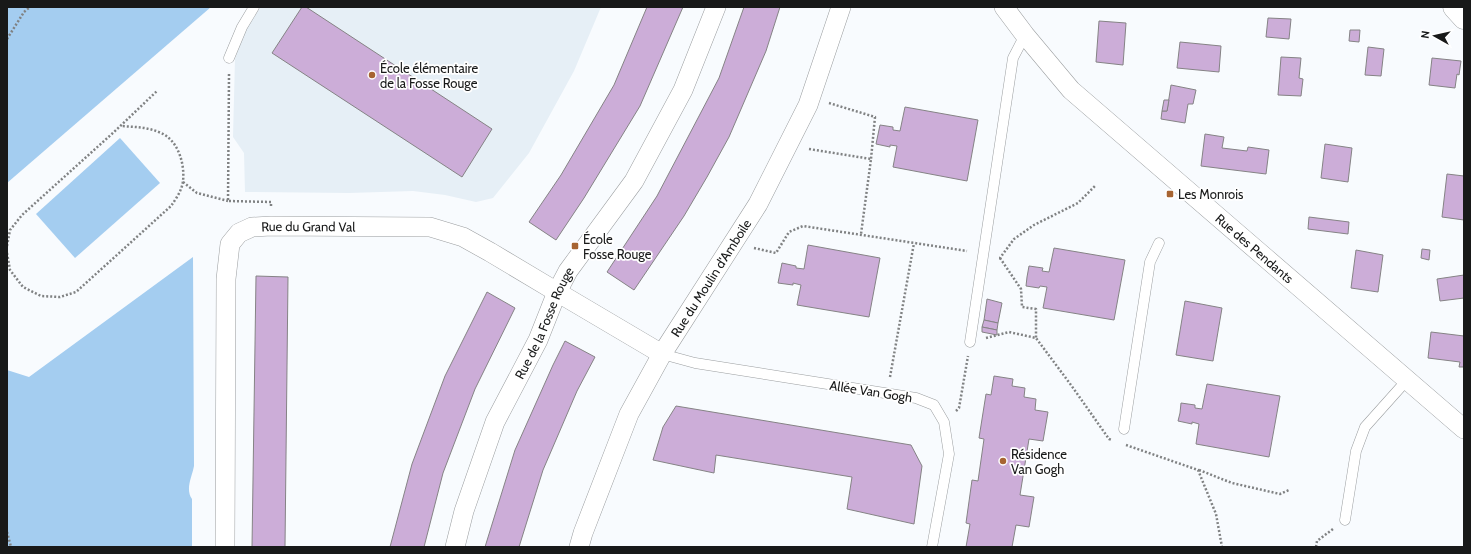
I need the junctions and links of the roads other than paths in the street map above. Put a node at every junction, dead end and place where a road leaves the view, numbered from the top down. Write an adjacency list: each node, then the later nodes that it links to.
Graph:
1 (254, 7): 8 (lane)
2 (716, 7): 10 (street, Rue de la Fosse Rouge)
3 (841, 7): 12 (street, Rue du Moulin d'Amboile)
4 (1004, 7): 7 (street, Rue des Pendants)
5 (1454, 7): 6 (street)
6 (1464, 18)
7 (1025, 35): 11 (lane); 13 (street, Rue des Pendants)
8 (229, 58)
9 (1159, 244): 14 (lane)
10 (557, 292): 12 (street, Rue du Grand Val); 17 (street, Rue du Grand Val); 18 (street, Rue de la Fosse Rouge)
11 (970, 342)
12 (662, 354): 19 (street, Rue du Moulin d'Amboile); 20 (lane, Allée Van Gogh)
13 (1407, 380): 15 (street, Rue des Pendants); 16 (lane)
14 (1124, 429)
15 (1464, 429)
16 (1345, 520)
17 (225, 547)
18 (455, 547)
19 (579, 547)
20 (932, 547)

